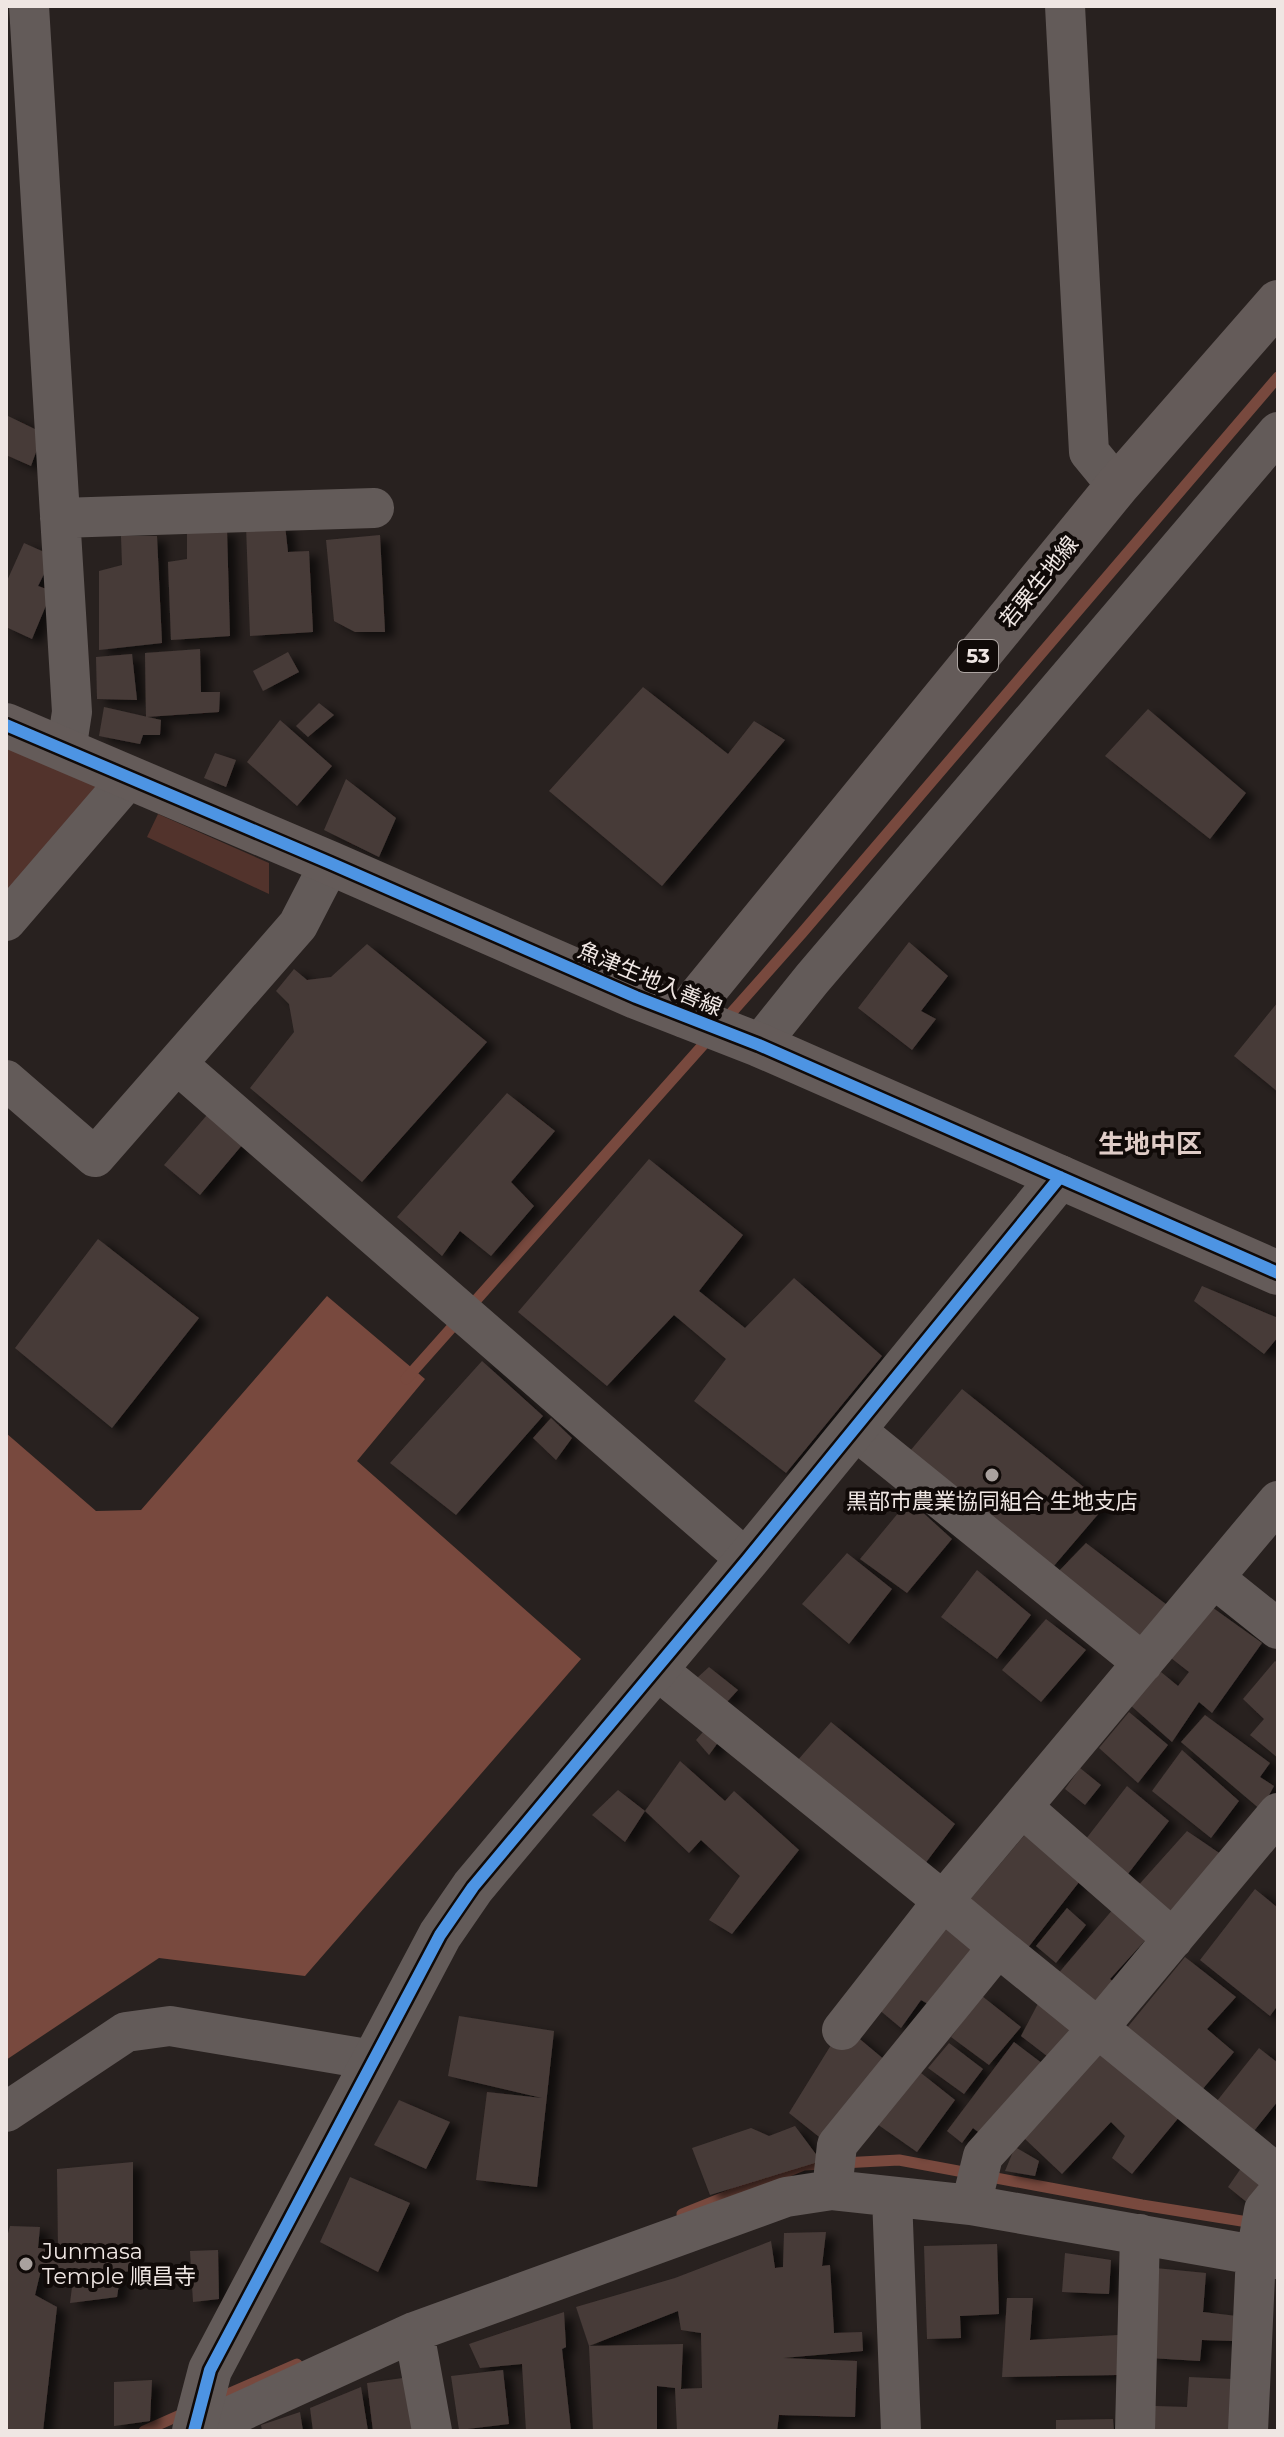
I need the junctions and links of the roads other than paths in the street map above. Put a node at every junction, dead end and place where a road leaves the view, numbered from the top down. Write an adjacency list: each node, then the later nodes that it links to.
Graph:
1 (1065, 6): 5 (street)
2 (22, 13): 7 (street)
3 (1278, 302): 5 (main road, 若栗生地線 / 53)
4 (1278, 432): 14 (street)
5 (1117, 486): 13 (main road, 若栗生地線 / 53)
6 (374, 508): 7 (street)
7 (60, 518): 9 (street)
8 (6, 725): 9 (main road, 魚津生地入善線)
9 (66, 751): 10 (main road, 魚津生地入善線)
10 (129, 778): 11 (main road, 魚津生地入善線); 12 (street)
11 (330, 863): 13 (main road, 魚津生地入善線); 15 (street)
12 (6, 921)
13 (684, 1016): 14 (main road, 魚津生地入善線)
14 (759, 1045): 17 (main road, 魚津生地入善線)
15 (177, 1064): 16 (street); 21 (street)
16 (6, 1080)
17 (1060, 1177): 18 (main road, 魚津生地入善線); 19 (street)
18 (1278, 1273)
19 (854, 1429): 21 (street); 24 (street)
20 (1278, 1501): 22 (street)
21 (747, 1560): 25 (street)
22 (1214, 1578): 23 (street); 24 (street)
23 (1278, 1629)
24 (1143, 1663): 26 (street)
25 (656, 1669): 28 (street); 33 (street)
26 (1022, 1807): 28 (street); 29 (street)
27 (1278, 1813): 29 (street)
28 (943, 1901): 30 (street); 32 (street)
29 (1173, 1939): 31 (street)
30 (998, 1947): 31 (street); 35 (street)
31 (1098, 2028): 36 (street); 38 (street)
32 (842, 2030)
33 (373, 2060): 34 (street); 43 (street)
34 (6, 2112)
35 (832, 2190): 37 (street); 41 (street)
36 (1277, 2193): 40 (street)
37 (892, 2197): 38 (street); 45 (street)
38 (971, 2205): 39 (street)
39 (1140, 2234): 40 (street); 46 (street)
40 (1267, 2256): 47 (street)
41 (414, 2332): 42 (street); 44 (street)
42 (241, 2421): 43 (street)
43 (196, 2431)
44 (432, 2431)
45 (901, 2431)
46 (1135, 2431)
47 (1248, 2431)

